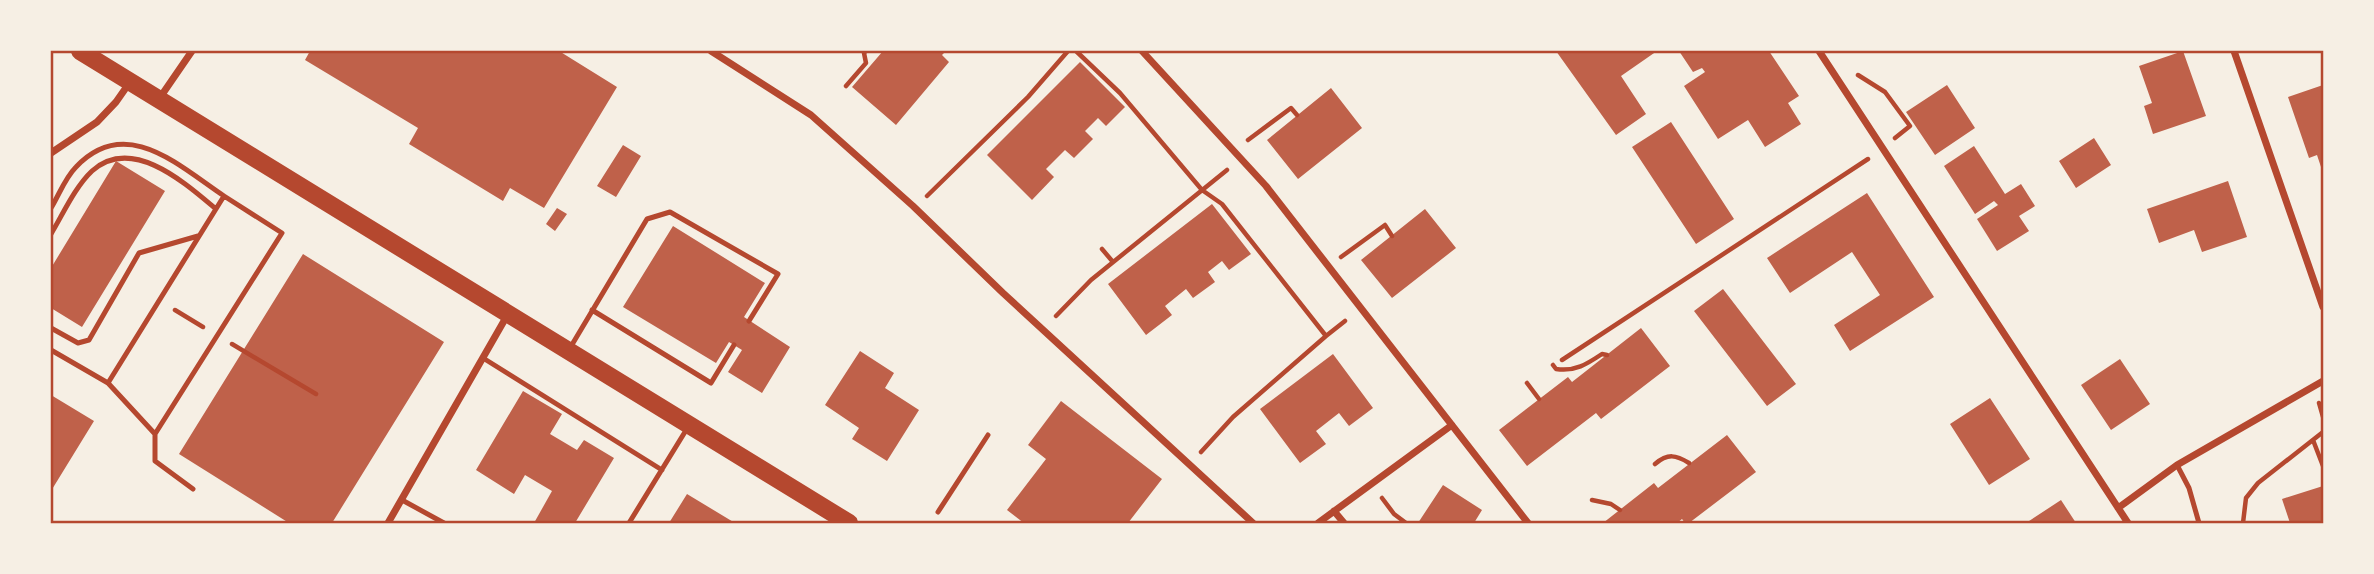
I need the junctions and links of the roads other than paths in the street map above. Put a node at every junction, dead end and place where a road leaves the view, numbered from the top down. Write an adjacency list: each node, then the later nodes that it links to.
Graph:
1 (80, 51): 7 (main road)
2 (192, 51): 8 (street)
3 (711, 51): 41 (street)
4 (1142, 51): 27 (street)
5 (1819, 51): 34 (street)
6 (2234, 51): 15 (street)
7 (130, 82): 8 (main road); 9 (street)
8 (159, 100): 17 (main road)
9 (51, 153)
10 (224, 196): 11 (lane); 12 (lane); 28 (lane)
11 (51, 208)
12 (216, 209): 13 (lane); 14 (lane)
13 (51, 234)
14 (198, 236): 19 (lane); 25 (lane)
15 (2323, 307)
16 (592, 310): 18 (lane); 20 (lane); 22 (lane)
17 (509, 314): 22 (main road); 23 (street)
18 (749, 321)
19 (51, 328)
20 (734, 345)
21 (51, 350): 25 (lane)
22 (568, 351): 26 (main road)
23 (483, 358): 31 (lane); 33 (street)
24 (2323, 381): 30 (street)
25 (108, 383): 28 (lane)
26 (689, 425): 31 (lane); 40 (main road)
27 (1452, 425): 35 (street); 44 (street)
28 (155, 434): 32 (lane)
29 (988, 435): 36 (lane)
30 (2177, 465): 34 (street); 46 (lane)
31 (662, 470): 39 (lane)
32 (192, 489)
33 (402, 500): 37 (street); 38 (lane)
34 (2118, 508): 45 (street)
35 (1334, 511): 42 (street); 43 (street)
36 (938, 512)
37 (388, 523)
38 (444, 523)
39 (629, 523)
40 (849, 523)
41 (1253, 523)
42 (1318, 523)
43 (1344, 523)
44 (1528, 523)
45 (2128, 523)
46 (2199, 523)

